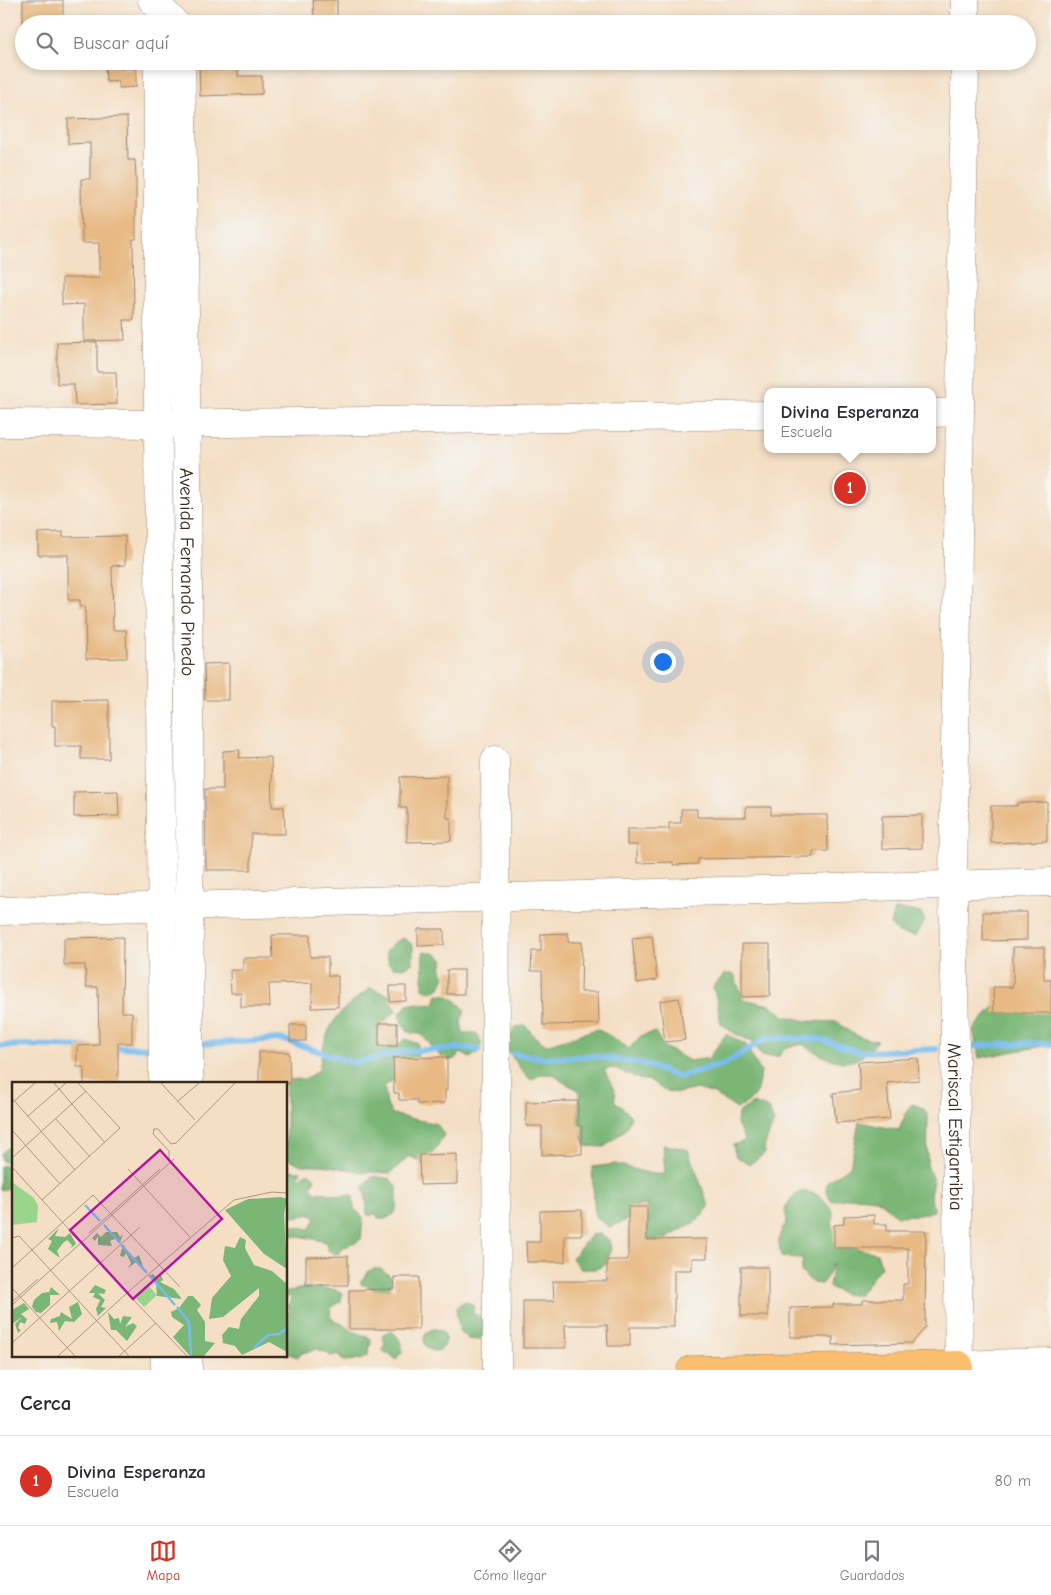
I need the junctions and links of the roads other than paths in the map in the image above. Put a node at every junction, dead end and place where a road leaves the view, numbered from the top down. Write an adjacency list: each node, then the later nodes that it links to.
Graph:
1 (965, 0): 2 (street)
2 (965, 15)
3 (158, 70): 10 (street, Avenida Fernando Pinedo)
4 (181, 70): 11 (street, Avenida Fernando Pinedo)
5 (965, 70): 6 (street, Mariscal Estigarribia)
6 (960, 412): 7 (street); 14 (street, Mariscal Estigarribia)
7 (936, 413)
8 (764, 415): 11 (street)
9 (0, 423): 10 (street)
10 (158, 424): 11 (street); 17 (street, Avenida Fernando Pinedo)
11 (188, 424): 16 (street, Avenida Fernando Pinedo)
12 (495, 760): 15 (street)
13 (1051, 882): 14 (street)
14 (953, 885): 15 (street); 22 (street, Mariscal Estigarribia)
15 (495, 898): 16 (street); 23 (street)
16 (190, 906): 17 (street); 20 (street, Avenida Fernando Pinedo)
17 (162, 907): 18 (street); 19 (street, Avenida Fernando Pinedo)
18 (0, 911)
19 (163, 1082)
20 (190, 1082)
21 (1051, 1362): 22 (street)
22 (959, 1368): 24 (main road)
23 (497, 1370)
24 (691, 1370)

